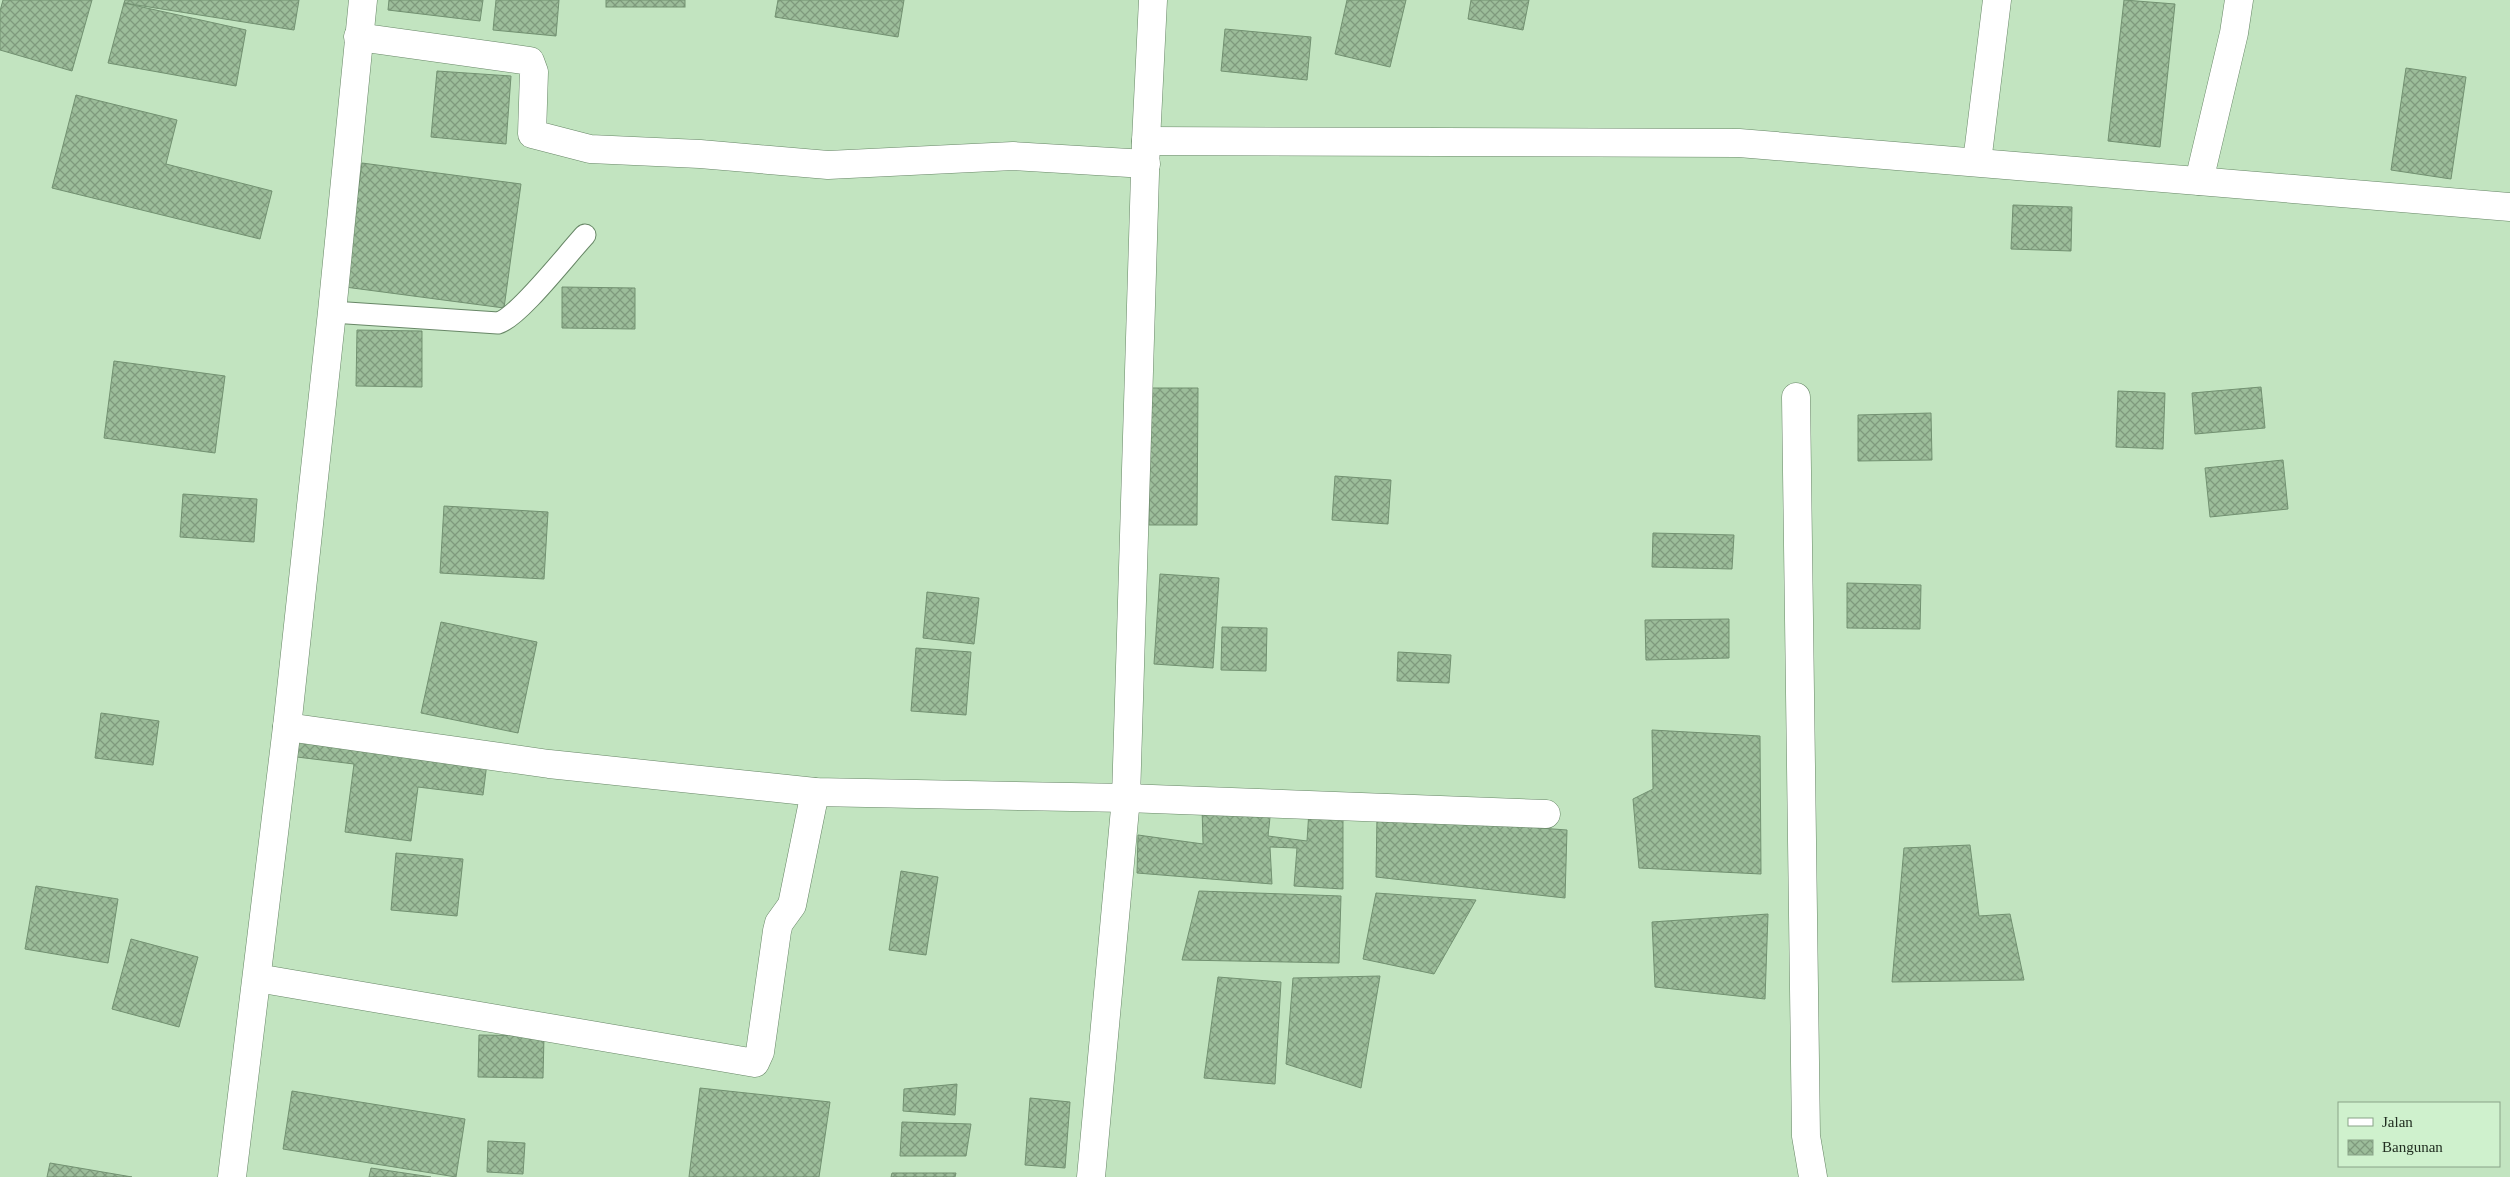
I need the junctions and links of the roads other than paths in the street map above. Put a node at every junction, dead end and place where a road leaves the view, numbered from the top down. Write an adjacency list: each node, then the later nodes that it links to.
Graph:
1 (363, 0): 5 (street)
2 (1153, 0): 6 (street)
3 (1997, 0): 7 (street)
4 (2239, 0): 8 (street)
5 (358, 37): 6 (street); 11 (street)
6 (1146, 152): 7 (street); 15 (street)
7 (1977, 162): 8 (street)
8 (2199, 181): 9 (street)
9 (2510, 207)
10 (584, 235): 11 (lane)
11 (332, 312): 13 (street)
12 (1796, 397): 20 (street)
13 (287, 727): 14 (street); 17 (street)
14 (815, 792): 15 (street); 17 (street)
15 (1126, 798): 16 (street); 19 (street)
16 (1546, 814)
17 (258, 978): 18 (street)
18 (232, 1177)
19 (1091, 1177)
20 (1813, 1177)

